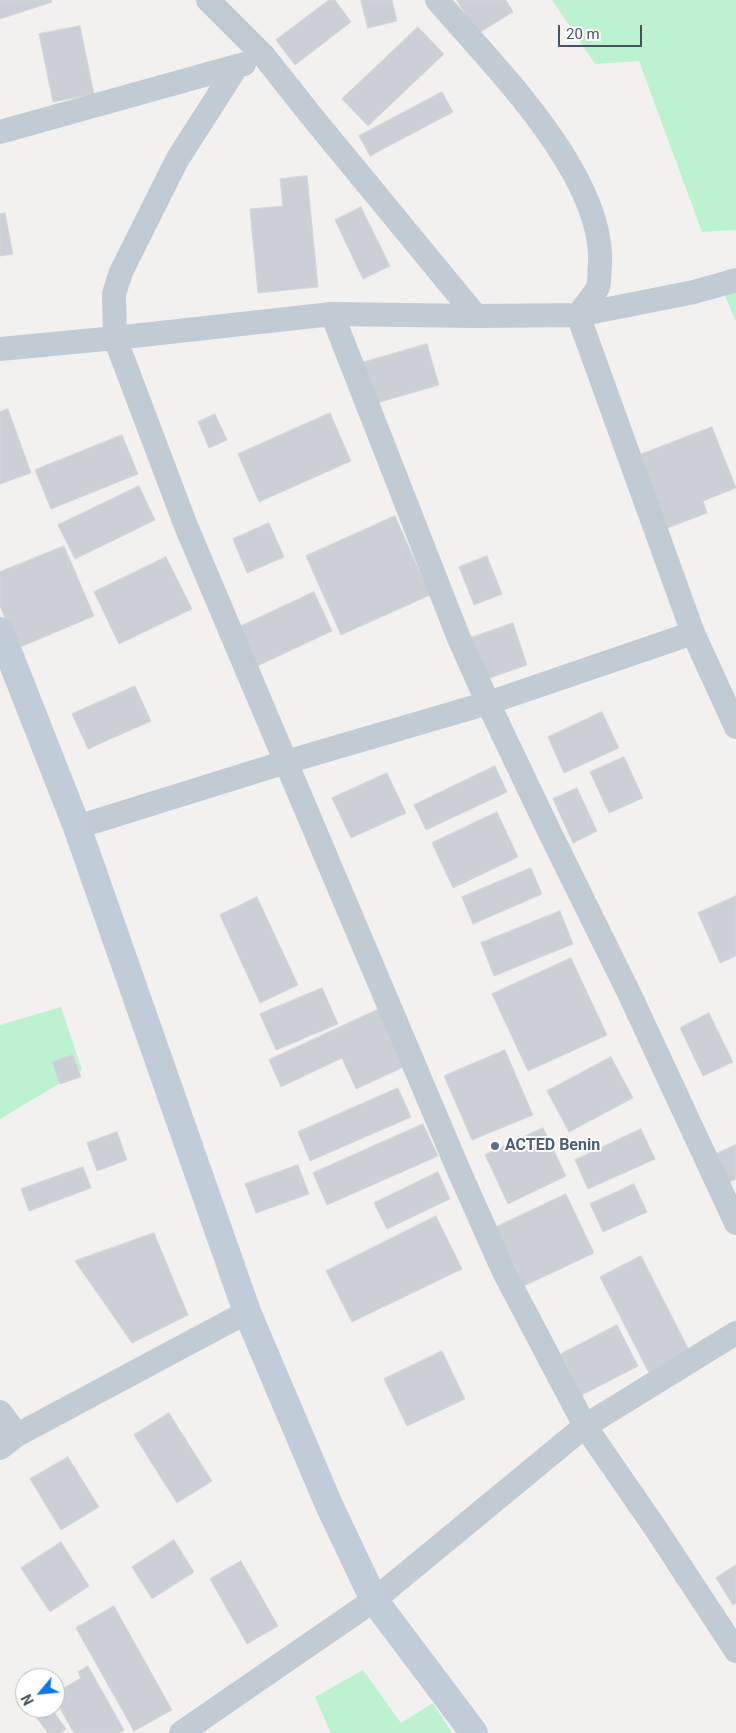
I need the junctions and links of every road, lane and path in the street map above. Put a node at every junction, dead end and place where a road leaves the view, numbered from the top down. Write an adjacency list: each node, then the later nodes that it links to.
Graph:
1 (208, 0): 3 (street)
2 (437, 0): 8 (street)
3 (264, 56): 4 (street); 9 (street)
4 (237, 66): 5 (street); 10 (street)
5 (0, 132)
6 (736, 280): 8 (street)
7 (332, 314): 9 (street); 10 (street); 14 (street)
8 (578, 315): 9 (street); 13 (street)
9 (476, 316)
10 (115, 338): 11 (street); 16 (street)
11 (0, 349)
12 (0, 631): 17 (street)
13 (694, 633): 14 (street); 15 (street)
14 (488, 703): 16 (street); 18 (street)
15 (736, 727)
16 (286, 762): 17 (street); 22 (street)
17 (77, 827): 19 (street)
18 (736, 1223)
19 (247, 1312): 23 (street); 24 (street)
20 (736, 1332): 22 (street)
21 (0, 1412): 23 (street)
22 (585, 1426): 24 (street); 25 (street)
23 (8, 1441)
24 (374, 1600): 26 (street); 27 (street)
25 (736, 1651)
26 (187, 1731)
27 (474, 1733)

